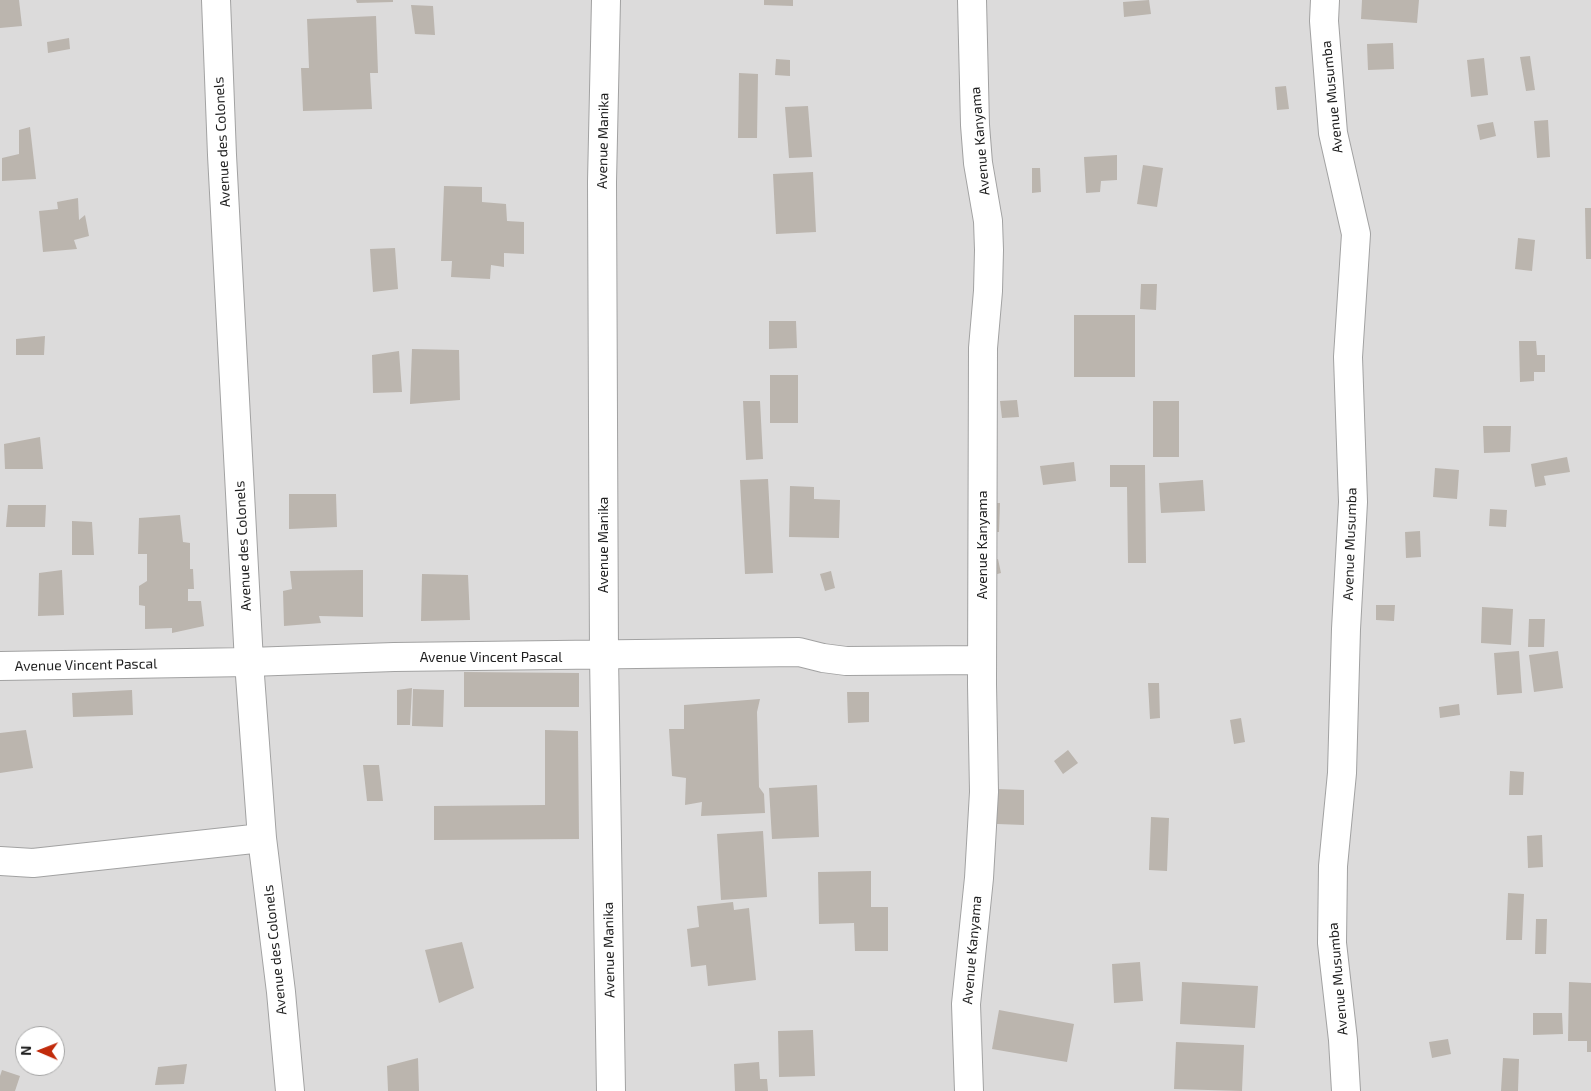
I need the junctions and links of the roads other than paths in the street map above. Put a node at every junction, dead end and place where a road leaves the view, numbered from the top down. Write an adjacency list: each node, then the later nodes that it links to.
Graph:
1 (216, 0): 7 (street, Avenue des Colonels)
2 (606, 0): 5 (street, Avenue Manika)
3 (972, 0): 6 (street, Avenue Kanyama)
4 (1324, 0): 14 (street, Avenue Musumba)
5 (604, 656): 6 (street, Avenue Vincent Pascal); 7 (street, Avenue Vincent Pascal); 12 (street, Avenue Manika)
6 (982, 660): 13 (street, Avenue Kanyama)
7 (249, 662): 8 (street, Avenue Vincent Pascal); 9 (street, Avenue des Colonels)
8 (0, 666)
9 (262, 838): 10 (street); 11 (street, Avenue des Colonels)
10 (0, 861)
11 (290, 1091)
12 (611, 1091)
13 (969, 1091)
14 (1346, 1091)

